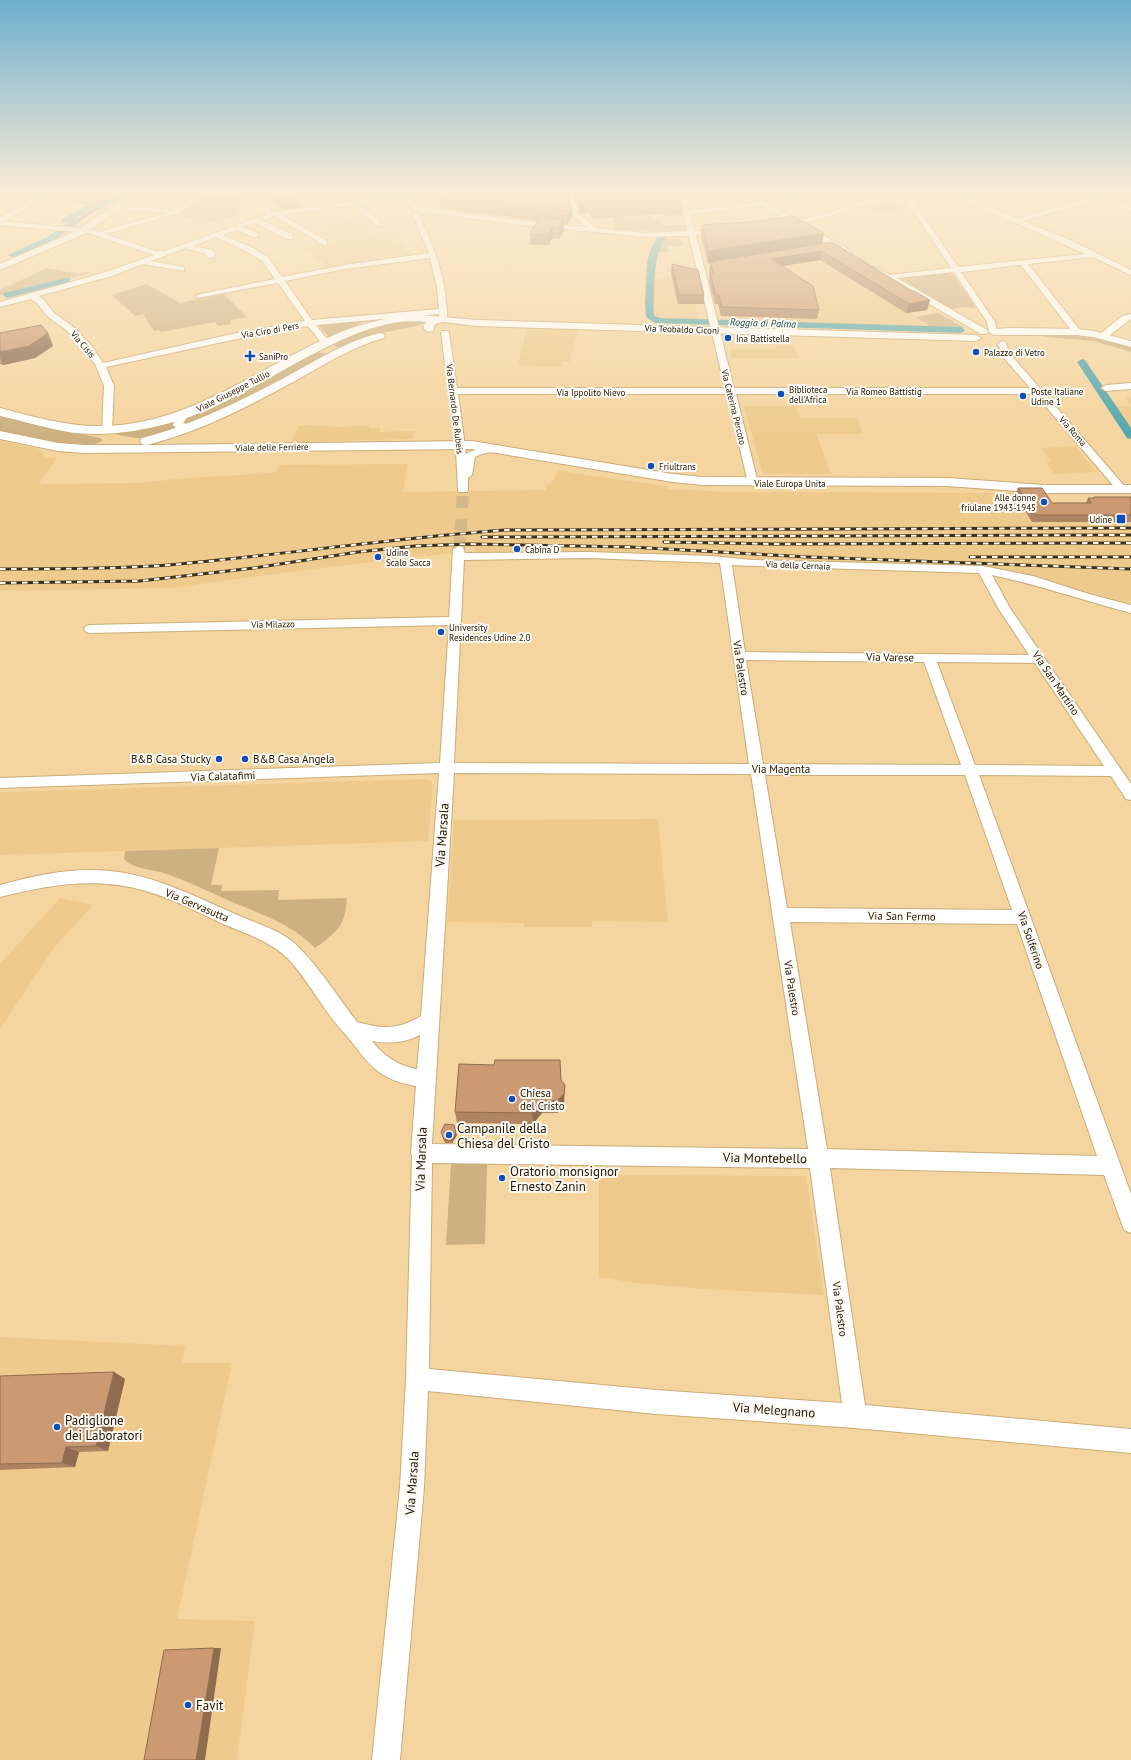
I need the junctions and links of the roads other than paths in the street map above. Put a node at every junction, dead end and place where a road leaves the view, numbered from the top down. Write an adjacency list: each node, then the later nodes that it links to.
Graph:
1 (112, 272): 12 (street)
2 (274, 272): 11 (street)
3 (321, 272): 11 (street)
4 (438, 272): 15 (street)
5 (704, 272): 19 (street, Via Caterina Percoto)
6 (880, 272): 10 (street)
7 (935, 272): 10 (street)
8 (957, 272): 25 (street)
9 (1030, 272): 22 (street)
10 (888, 277): 25 (street)
11 (279, 280): 13 (street); 18 (street)
12 (33, 296): 14 (street); 31 (street, Via Cisis)
13 (200, 296)
14 (5, 306)
15 (441, 316): 17 (main road, Via Teobaldo Ciconi); 18 (street, Via Ciro di Pers); 21 (main road); 27 (main road, Viale Giuseppe Tullio)
16 (1131, 316): 26 (street)
17 (459, 322): 19 (main road, Via Teobaldo Ciconi); 24 (main road)
18 (310, 323): 27 (street); 31 (street, Via Ciro di Pers)
19 (714, 325): 25 (main road, Via Teobaldo Ciconi); 35 (street, Via Caterina Percoto)
20 (418, 329): 21 (main road)
21 (429, 329): 24 (main road)
22 (1077, 332): 25 (main road, Via Teobaldo Ciconi); 26 (main road, Via Teobaldo Ciconi)
23 (392, 333): 40 (main road, Viale Giuseppe Tullio)
24 (445, 333): 34 (street, Via Bernardo De Rubeis)
25 (987, 333): 28 (main road); 28 (main road)
26 (1103, 336): 29 (main road, Via Teobaldo Ciconi)
27 (326, 343): 38 (main road, Viale Giuseppe Tullio)
28 (997, 343): 30 (main road); 36 (street, Via Roma)
29 (1131, 344)
30 (1131, 355)
31 (100, 366): 41 (street, Via Cisis)
32 (1131, 386): 33 (street)
33 (1106, 388)
34 (453, 391): 35 (street, Via Ippolito Nievo); 44 (street, Via Bernardo De Rubeis)
35 (730, 391): 36 (street, Via Romeo Battistig); 47 (street, Via Caterina Percoto)
36 (1038, 391): 48 (street, Via Roma)
37 (0, 412): 39 (main road)
38 (184, 415): 40 (street, Viale Giuseppe Tullio); 41 (main road, Viale Giuseppe Tullio)
39 (67, 428): 41 (main road); 45 (main road)
40 (190, 428): 43 (main road, Viale Giuseppe Tullio)
41 (107, 430)
42 (0, 435): 45 (main road, Viale delle Ferriere)
43 (135, 443): 45 (main road, Viale delle Ferriere)
44 (460, 445): 45 (main road, Viale delle Ferriere); 46 (main road, Viale Europa Unita); 46 (street, Via Bernardo De Rubeis)
45 (84, 449)
46 (492, 449): 47 (main road, Viale Europa Unita)
47 (753, 483): 48 (main road, Viale Europa Unita)
48 (1125, 485)
49 (459, 553): 50 (street, Via della Cernaia); 53 (street, Via Marsala)
50 (726, 561): 51 (street, Via della Cernaia); 55 (street, Via Palestro)
51 (983, 570): 52 (street, Via della Cernaia); 57 (street, Via San Martino)
52 (1131, 609)
53 (455, 621): 54 (street, Via Milazzo); 58 (street, Via Marsala)
54 (90, 629)
55 (739, 656): 56 (street, Via Varese); 59 (street, Via Palestro)
56 (929, 658): 57 (street, Via Varese); 60 (street, Via Solferino)
57 (1040, 659): 61 (street, Via San Martino)
58 (446, 768): 59 (street, Via Magenta); 62 (street, Via Calatafimi); 67 (street, Via Marsala)
59 (757, 769): 60 (street, Via Magenta); 65 (street, Via Palestro)
60 (969, 771): 61 (street, Via Magenta); 66 (street, Via Solferino)
61 (1116, 771): 63 (street, Via San Martino)
62 (0, 783)
63 (1131, 795)
64 (0, 891): 68 (street, Via Gervasutta)
65 (781, 914): 66 (street, Via San Fermo); 71 (street, Via Palestro)
66 (1023, 918): 72 (street, Via Solferino)
67 (429, 1021): 68 (street); 69 (street, Via Marsala)
68 (350, 1028): 69 (street, Via Gervasutta)
69 (425, 1079): 70 (street, Via Marsala)
70 (421, 1153): 71 (street, Via Montebello); 74 (street, Via Marsala)
71 (819, 1159): 72 (street, Via Montebello); 75 (street, Via Palestro)
72 (1110, 1166): 73 (street, Via Solferino)
73 (1131, 1223)
74 (417, 1379): 75 (street, Via Melegnano); 77 (street, Via Marsala)
75 (854, 1416): 76 (street, Via Melegnano)
76 (1131, 1441)
77 (386, 1760)

